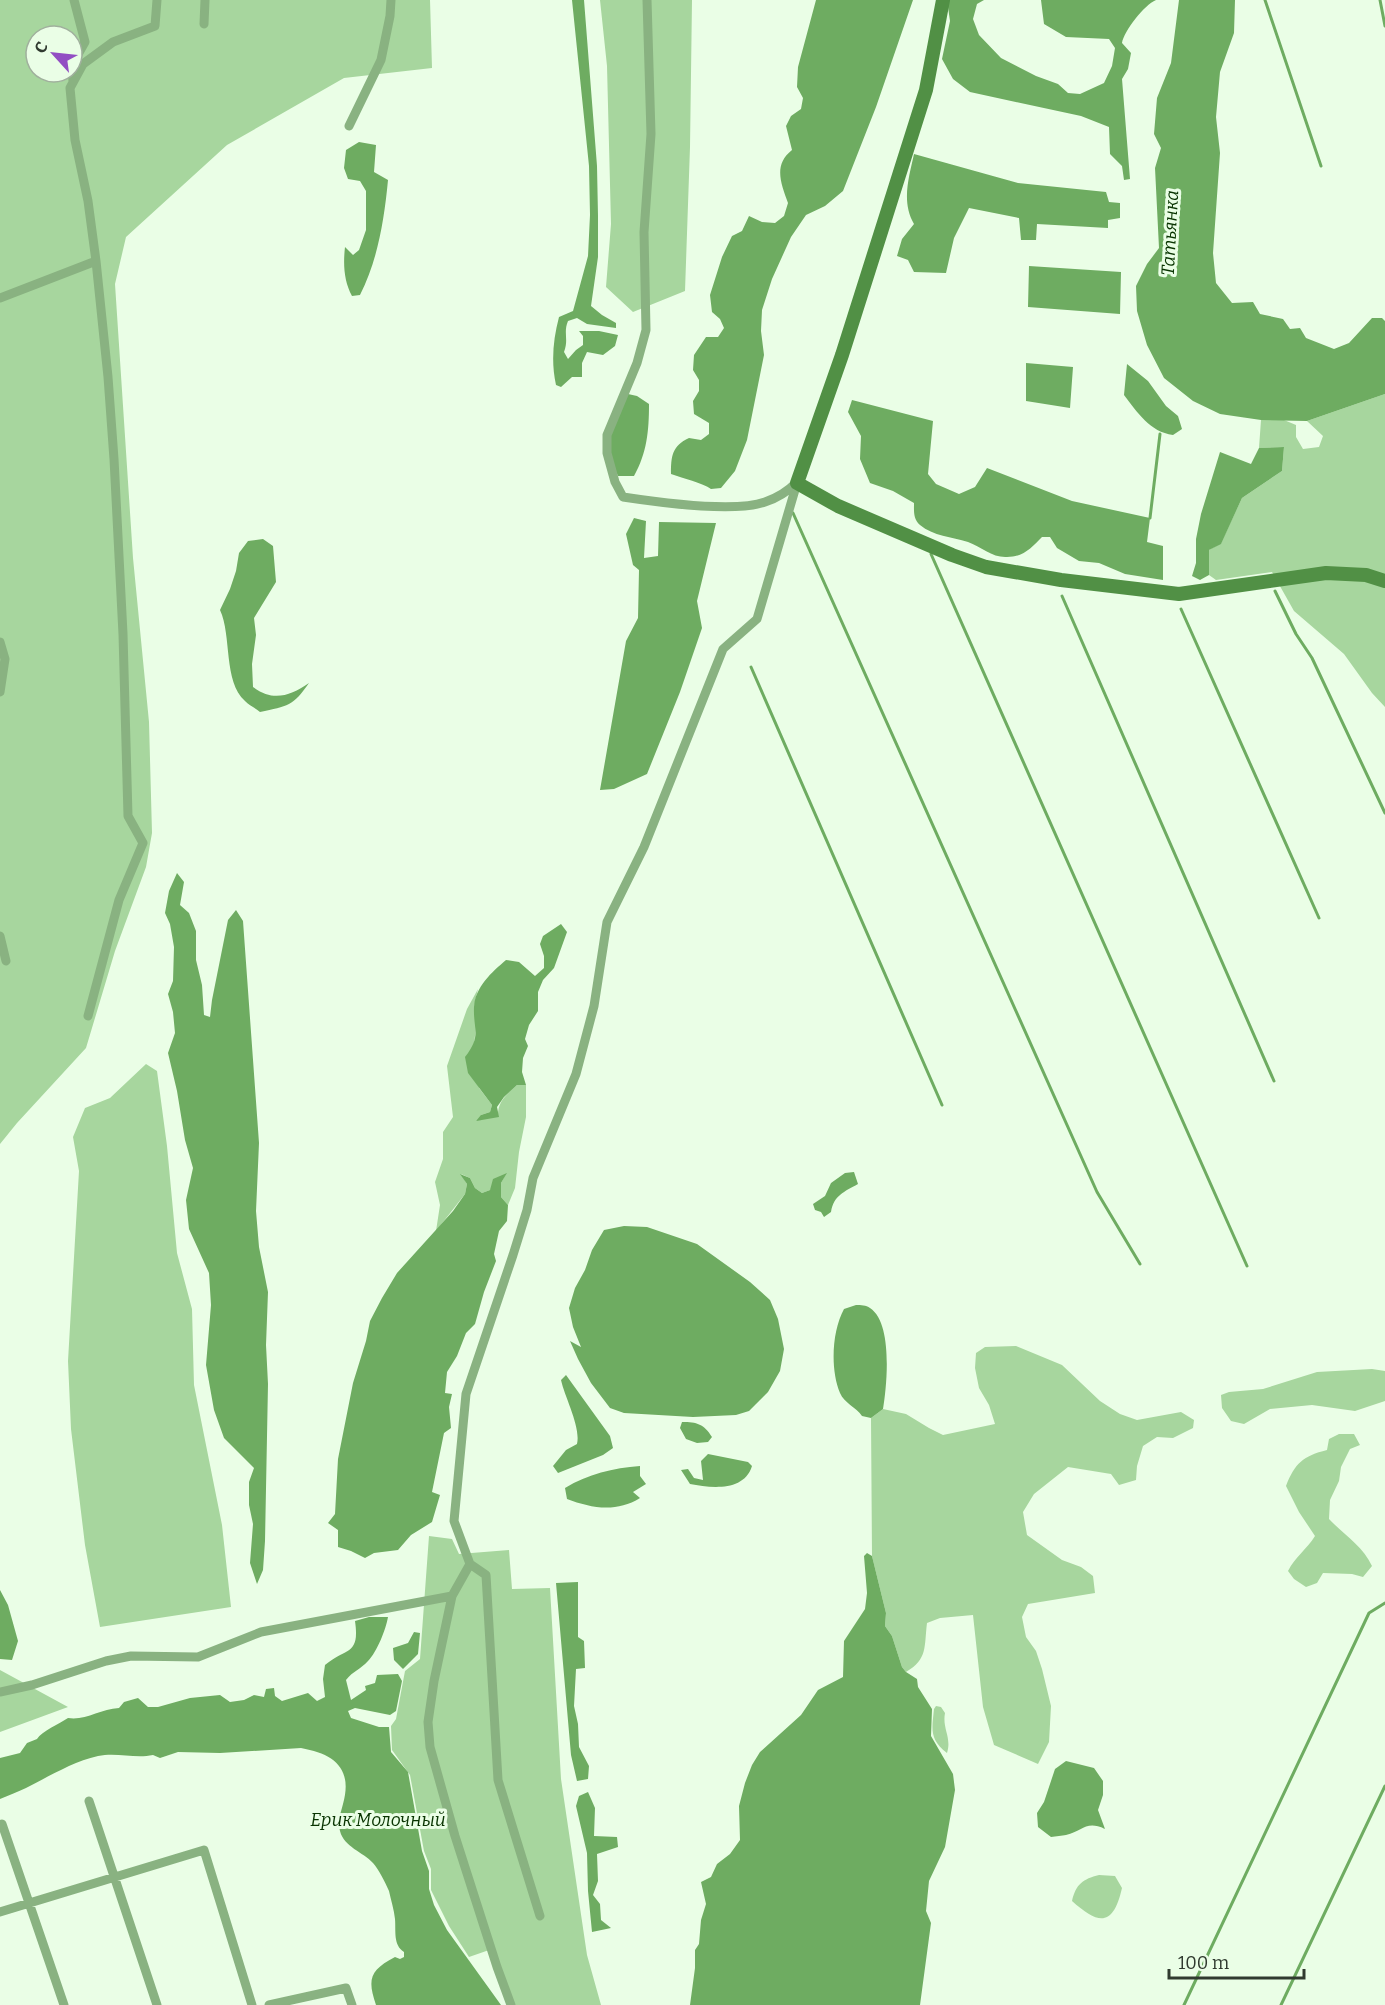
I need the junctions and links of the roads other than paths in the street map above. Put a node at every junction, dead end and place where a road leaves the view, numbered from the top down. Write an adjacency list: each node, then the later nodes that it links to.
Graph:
1 (74, 0): 7 (street)
2 (157, 0): 9 (street)
3 (205, 0): 8 (street)
4 (391, 0): 11 (street)
5 (647, 0): 14 (street)
6 (943, 0): 14 (street)
7 (80, 24)
8 (204, 24)
9 (84, 63)
10 (72, 84): 12 (street)
11 (349, 126)
12 (96, 261): 13 (street); 20 (street)
13 (0, 298)
14 (797, 483): 15 (street); 21 (street)
15 (1385, 581)
16 (0, 642): 17 (street)
17 (0, 692)
18 (0, 936): 19 (street)
19 (6, 961)
20 (88, 1016)
21 (470, 1564): 22 (street); 29 (street)
22 (452, 1596): 23 (street); 35 (street)
23 (0, 1692)
24 (89, 1801): 26 (street)
25 (2, 1824): 27 (street)
26 (113, 1877): 27 (street); 31 (street); 32 (street)
27 (30, 1903): 28 (street); 30 (street)
28 (0, 1912)
29 (540, 1916)
30 (64, 2005)
31 (157, 2005)
32 (252, 2005)
33 (269, 2005): 34 (street)
34 (352, 2005)
35 (511, 2005)

